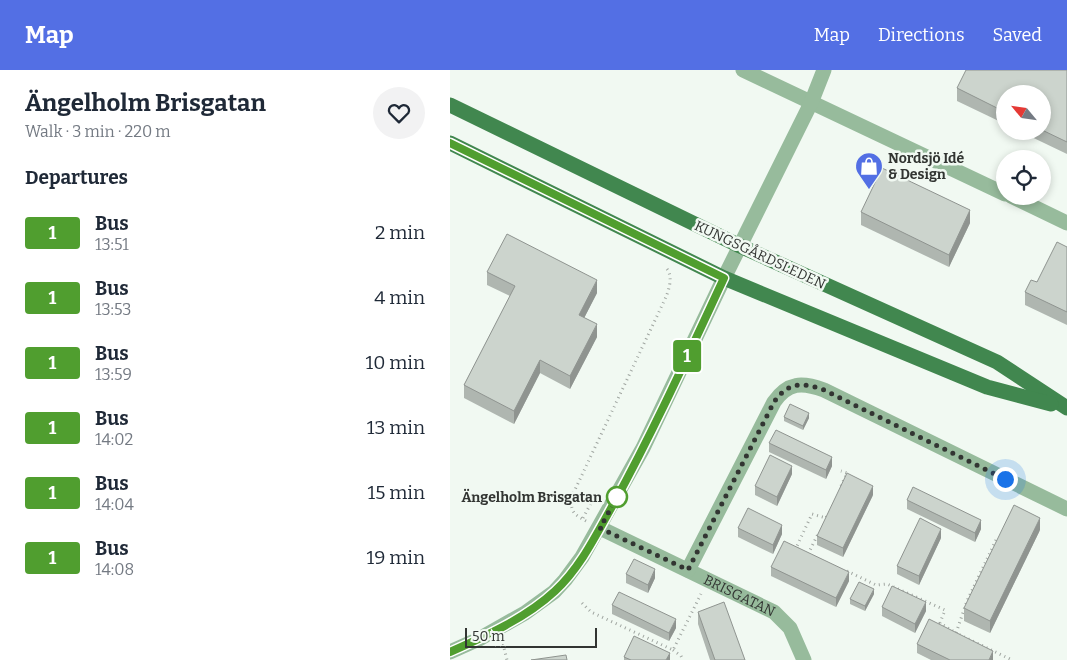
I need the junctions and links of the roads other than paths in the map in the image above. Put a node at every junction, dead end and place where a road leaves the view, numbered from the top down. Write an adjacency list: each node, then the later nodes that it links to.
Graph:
1 (743, 70): 3 (street)
2 (824, 70): 3 (street)
3 (811, 103): 6 (street); 9 (street)
4 (450, 105): 9 (main road, KUNGSGÅRDSLEDEN)
5 (450, 143): 10 (main road, KUNGSGÅRDSLEDEN)
6 (996, 190)
7 (1030, 205): 8 (street)
8 (1067, 223)
9 (740, 246): 10 (street); 11 (main road, KUNGSGÅRDSLEDEN)
10 (724, 278): 11 (main road, KUNGSGÅRDSLEDEN); 13 (street)
11 (1067, 408)
12 (1067, 509): 14 (street)
13 (600, 528): 14 (street, BRISGATAN); 15 (street)
14 (688, 570): 16 (street, BRISGATAN)
15 (450, 652)
16 (804, 660)

